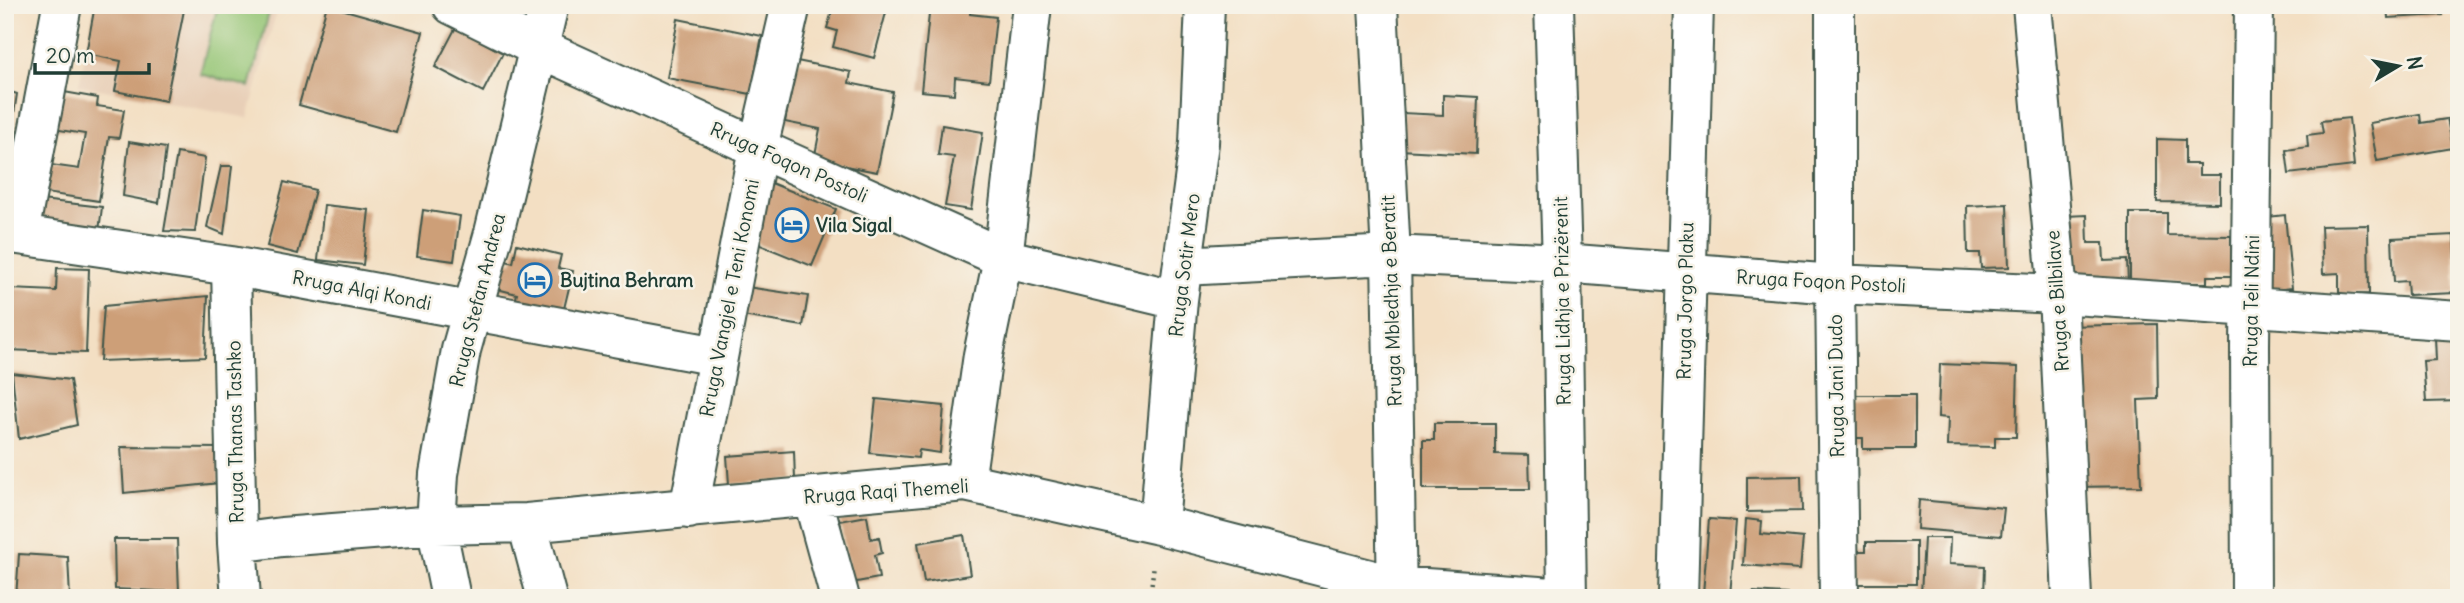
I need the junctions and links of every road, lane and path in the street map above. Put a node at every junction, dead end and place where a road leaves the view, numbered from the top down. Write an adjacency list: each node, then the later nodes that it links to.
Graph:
1 (62, 5): 15 (street)
2 (452, 5): 13 (street, Rruga Foqon Postoli)
3 (549, 5): 13 (street, Rruga Stefan Andrea)
4 (791, 5): 14 (street, Rruga Vangjel e Teni Konomi)
5 (1032, 5): 17 (street)
6 (1205, 5): 21 (street, Rruga Sotir Mero)
7 (1378, 5): 16 (street, Rruga Mbledhja e Beratit)
8 (1554, 5): 18 (street, Rruga Lidhja e Prizërenit)
9 (1694, 5): 20 (street, Rruga Jorgo Plaku)
10 (1835, 5): 22 (street, Rruga Jani Dudo)
11 (2032, 5): 23 (street, Rruga e Bilbilave)
12 (2254, 5): 24 (street, Rruga Teli Ndini)
13 (537, 47): 14 (street, Rruga Foqon Postoli); 25 (street, Rruga Stefan Andrea)
14 (758, 149): 17 (street, Rruga Foqon Postoli); 27 (street, Rruga Vangjel e Teni Konomi)
15 (12, 233): 19 (street, Rruga Alqi Kondi)
16 (1391, 255): 18 (street, Rruga Foqon Postoli); 21 (street, Rruga Foqon Postoli); 35 (street, Rruga Mbledhja e Beratit)
17 (1003, 258): 21 (street, Rruga Foqon Postoli); 28 (street)
18 (1562, 263): 20 (street, Rruga Foqon Postoli); 40 (street, Rruga Lidhja e Prizërenit)
19 (231, 266): 25 (street, Rruga Alqi Kondi); 34 (street, Rruga Thanas Tashko)
20 (1685, 273): 22 (street, Rruga Foqon Postoli); 41 (street, Rruga Jorgo Plaku)
21 (1181, 283): 33 (street, Rruga Sotir Mero)
22 (1835, 284): 23 (street, Rruga Foqon Postoli); 42 (street, Rruga Jani Dudo)
23 (2058, 293): 24 (street, Rruga Foqon Postoli); 43 (street, Rruga e Bilbilave)
24 (2250, 308): 26 (street, Rruga Foqon Postoli); 44 (street, Rruga Teli Ndini)
25 (473, 312): 27 (street, Rruga Alqi Kondi); 32 (street, Rruga Stefan Andrea)
26 (2459, 321)
27 (717, 356): 30 (street, Rruga Vangjel e Teni Konomi)
28 (965, 482): 29 (street, Rruga Raqi Themeli); 33 (street, Rruga Raqi Themeli)
29 (813, 496): 30 (street, Rruga Raqi Themeli); 39 (street)
30 (689, 509): 31 (street, Rruga Raqi Themeli)
31 (527, 523): 32 (street, Rruga Raqi Themeli); 38 (street)
32 (436, 525): 34 (street, Rruga Raqi Themeli); 37 (street, Rruga Stefan Andrea)
33 (1159, 525): 35 (street, Rruga Raqi Themeli)
34 (237, 543): 36 (street, Rruga Thanas Tashko)
35 (1397, 592): 40 (street, Rruga Raqi Themeli)
36 (241, 598)
37 (451, 598)
38 (547, 598)
39 (840, 598)
40 (1567, 598)
41 (1678, 598)
42 (1839, 598)
43 (2072, 598)
44 (2251, 598)

